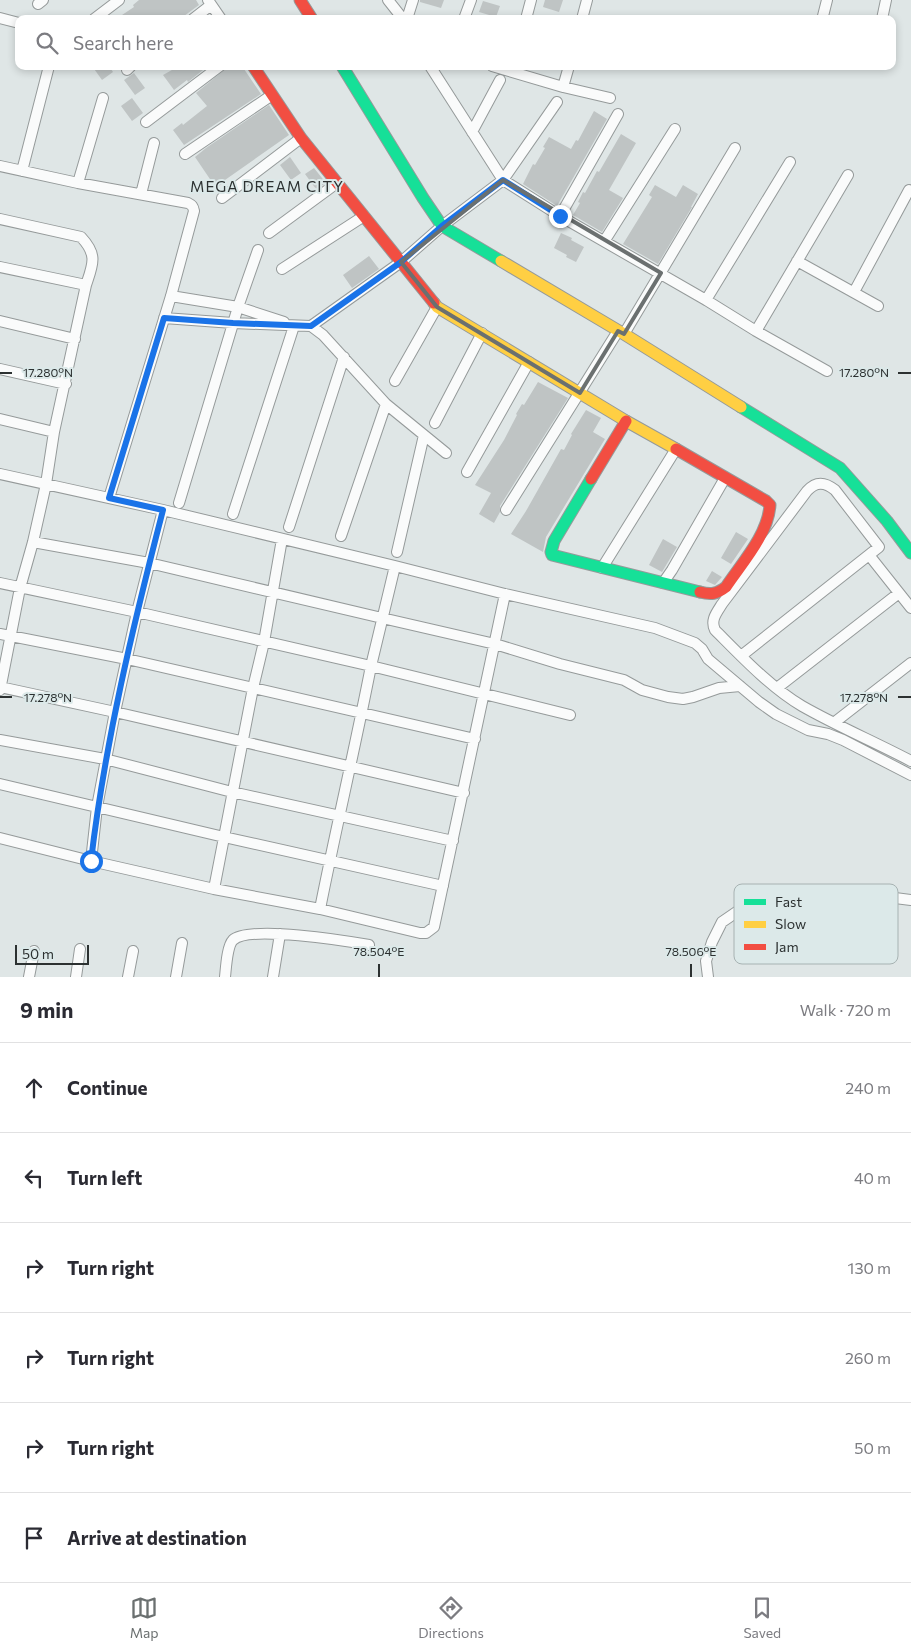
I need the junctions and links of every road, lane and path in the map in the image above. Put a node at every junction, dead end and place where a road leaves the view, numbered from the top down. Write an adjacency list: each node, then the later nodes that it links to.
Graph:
1 (119, 0): 11 (street)
2 (300, 0): 14 (street)
3 (388, 0): 15 (street)
4 (413, 0): 16 (street)
5 (470, 0): 17 (street)
6 (531, 0): 18 (street)
7 (587, 0): 19 (street)
8 (828, 0): 20 (street)
9 (886, 0): 21 (street)
10 (210, 2): 12 (street); 13 (street)
11 (99, 15)
12 (197, 15)
13 (218, 15)
14 (309, 15)
15 (400, 15)
16 (408, 15)
17 (465, 15)
18 (527, 15)
19 (583, 15)
20 (824, 15)
21 (883, 15)
22 (0, 18): 23 (street)
23 (15, 22)
24 (48, 70): 47 (street)
25 (215, 70): 38 (street)
26 (256, 70): 33 (street)
27 (345, 70): 58 (street)
28 (433, 70): 40 (street)
29 (514, 70): 32 (street)
30 (568, 70): 32 (street)
31 (500, 80): 40 (street)
32 (563, 87): 35 (street)
33 (272, 95): 41 (street); 44 (street)
34 (103, 98): 50 (street)
35 (610, 98)
36 (557, 102): 49 (street)
37 (618, 114): 56 (street)
38 (146, 122)
39 (675, 129): 60 (street)
40 (472, 132): 49 (street)
41 (301, 138): 51 (street); 54 (street)
42 (154, 143): 53 (street)
43 (735, 148): 66 (street)
44 (185, 154)
45 (790, 162): 70 (street)
46 (0, 166): 47 (street)
47 (22, 171): 50 (street)
48 (848, 175): 62 (street)
49 (503, 180): 56 (street); 58 (street)
50 (78, 183): 53 (street)
51 (337, 183): 55 (street); 59 (street)
52 (909, 190): 68 (street)
53 (141, 194): 69 (street)
54 (222, 198)
55 (364, 216): 63 (street); 65 (street)
56 (560, 216): 60 (street)
57 (0, 219): 67 (street)
58 (442, 226): 63 (street); 81 (street)
59 (269, 233)
60 (605, 240): 66 (street)
61 (258, 250): 72 (street)
62 (797, 261): 68 (street); 79 (street)
63 (401, 262): 73 (street); 78 (street)
64 (0, 267): 67 (street)
65 (282, 269)
66 (661, 273): 70 (street); 81 (street)
67 (86, 285): 82 (street)
68 (854, 292): 71 (street)
69 (171, 296): 72 (street); 74 (street)
70 (706, 300): 79 (street)
71 (878, 306)
72 (238, 307): 76 (street); 77 (street)
73 (437, 307): 80 (street); 87 (street)
74 (164, 318): 76 (street); 102 (street)
75 (0, 321): 82 (street)
76 (233, 323): 77 (street); 103 (street)
77 (294, 326): 78 (street); 106 (street)
78 (311, 326): 83 (street)
79 (756, 331): 86 (street)
80 (482, 333): 84 (street); 93 (street)
81 (621, 333): 89 (street); 112 (street)
82 (75, 339): 88 (street)
83 (344, 357): 90 (street); 107 (street)
84 (529, 362): 89 (street); 98 (street)
85 (0, 369): 88 (street)
86 (827, 370)
87 (395, 381)
88 (66, 384): 94 (street)
89 (580, 393): 92 (street); 105 (street)
90 (386, 404): 95 (street); 108 (street)
91 (0, 419): 94 (street)
92 (626, 421): 96 (street); 116 (street)
93 (435, 423)
94 (54, 432): 101 (street)
95 (424, 435): 97 (street); 111 (street)
96 (676, 449): 100 (street); 116 (street)
97 (446, 453)
98 (467, 472)
99 (0, 474): 101 (street)
100 (725, 478): 118 (street); 118 (street)
101 (46, 484): 102 (street); 110 (street)
102 (109, 498): 104 (street)
103 (179, 503)
104 (163, 510): 109 (street); 114 (street)
105 (506, 510)
106 (234, 514)
107 (289, 527)
108 (341, 536)
109 (282, 539): 115 (street); 120 (street)
110 (33, 542): 114 (street); 119 (street)
111 (397, 552)
112 (911, 553)
113 (869, 555): 121 (street); 130 (street); 130 (street)
114 (149, 563): 120 (street); 124 (street)
115 (395, 566): 122 (street); 125 (street)
116 (602, 568): 118 (street)
117 (0, 583): 119 (street)
118 (663, 583)
119 (20, 588): 124 (street); 127 (street)
120 (272, 592): 125 (street); 128 (street)
121 (899, 593): 123 (street); 137 (street)
122 (504, 594): 129 (street); 134 (street)
123 (911, 608)
124 (137, 612): 128 (street); 131 (street)
125 (382, 618): 129 (street); 133 (street)
126 (0, 634): 127 (street)
127 (11, 637): 131 (street); 135 (street)
128 (264, 642): 133 (street); 136 (street)
129 (495, 644): 134 (street); 138 (street)
130 (741, 656): 137 (street)
131 (127, 658): 136 (street); 139 (street)
132 (911, 664): 142 (street)
133 (371, 666): 138 (street); 140 (street)
134 (740, 686): 149 (street)
135 (0, 688): 139 (street)
136 (253, 688): 140 (street); 145 (street)
137 (777, 688): 142 (street)
138 (484, 693): 141 (street); 143 (street)
139 (115, 712): 145 (street); 146 (street)
140 (362, 713): 143 (street); 148 (street)
141 (570, 715)
142 (835, 722): 147 (street)
143 (475, 738): 152 (street)
144 (0, 740): 146 (street)
145 (242, 742): 148 (street); 151 (street)
146 (105, 759): 151 (street); 153 (street)
147 (911, 761)
148 (351, 767): 152 (street); 154 (street)
149 (911, 775)
150 (0, 784): 153 (street)
151 (232, 792): 154 (street); 155 (street)
152 (464, 793): 157 (street)
153 (97, 807): 155 (street); 159 (street)
154 (340, 817): 157 (street); 158 (street)
155 (224, 837): 158 (street); 161 (street)
156 (0, 838): 159 (street)
157 (453, 841): 160 (street)
158 (330, 860): 160 (street); 164 (street)
159 (91, 861): 161 (street)
160 (443, 886): 164 (street)
161 (214, 889): 164 (street)
162 (898, 898): 163 (street)
163 (911, 900)
164 (320, 910)
165 (734, 914): 178 (street)
166 (280, 934): 168 (street); 176 (street); 177 (street)
167 (182, 943): 175 (street)
168 (370, 945)
169 (80, 949): 173 (street)
170 (34, 951): 172 (street)
171 (133, 951): 174 (street)
172 (29, 977)
173 (76, 977)
174 (128, 977)
175 (176, 977)
176 (225, 977)
177 (273, 977)
178 (708, 977)

